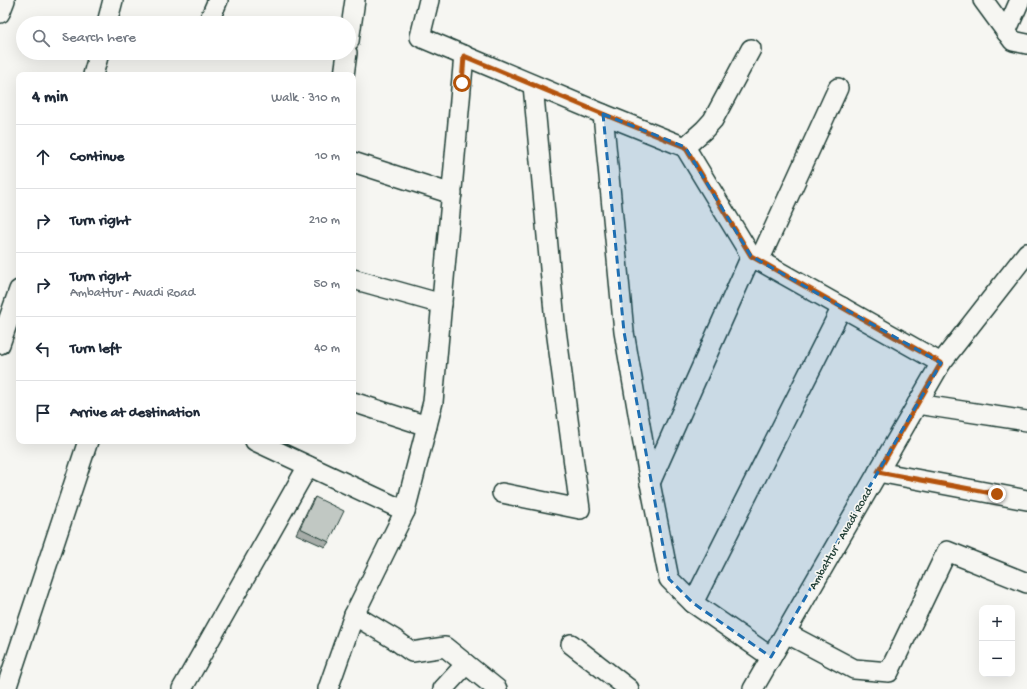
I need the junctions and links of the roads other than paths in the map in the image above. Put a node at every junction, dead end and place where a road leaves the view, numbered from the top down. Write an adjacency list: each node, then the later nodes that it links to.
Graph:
1 (5, 0): 8 (street)
2 (113, 0): 9 (street)
3 (218, 0): 10 (street)
4 (355, 0): 11 (street)
5 (429, 0): 15 (street)
6 (983, 0): 12 (street)
7 (1020, 0): 12 (street)
8 (0, 13)
9 (109, 16)
10 (211, 16)
11 (353, 16)
12 (1006, 32): 13 (street)
13 (1027, 44)
14 (751, 49): 23 (street)
15 (464, 56): 20 (street); 25 (street)
16 (97, 60): 18 (street)
17 (346, 60): 19 (street)
18 (94, 72)
19 (344, 72)
20 (533, 84): 22 (street); 43 (street)
21 (838, 88): 27 (street)
22 (603, 114): 23 (street); 42 (street)
23 (685, 147): 27 (street)
24 (356, 163): 25 (street)
25 (452, 194): 30 (street)
26 (1027, 253): 33 (street, Ambattur - Avadi Road)
27 (755, 259): 31 (street); 42 (street)
28 (356, 280): 30 (street)
29 (16, 300): 32 (street)
30 (442, 304): 37 (street)
31 (842, 307): 33 (street); 47 (street)
32 (6, 334)
33 (941, 363): 35 (street, Ambattur - Avadi Road)
34 (356, 403): 37 (street)
35 (918, 404): 36 (street); 41 (street, Ambattur - Avadi Road)
36 (1027, 421)
37 (427, 426): 45 (street)
38 (87, 444): 53 (street)
39 (261, 444): 40 (street)
40 (308, 466): 45 (street); 54 (street)
41 (878, 472): 44 (street); 49 (street, Ambattur - Avadi Road)
42 (650, 483): 47 (street)
43 (502, 493)
44 (1027, 500)
45 (405, 511): 48 (street)
46 (1027, 583): 49 (street)
47 (693, 603): 51 (street)
48 (354, 615): 52 (street); 55 (street)
49 (786, 633): 51 (street, Ambattur - Avadi Road)
50 (571, 644): 58 (street)
51 (771, 657): 59 (street, Ambattur - Avadi Road)
52 (466, 664): 56 (street); 57 (street)
53 (6, 689)
54 (182, 689)
55 (328, 689)
56 (443, 689)
57 (497, 689)
58 (629, 689)
59 (753, 689)

